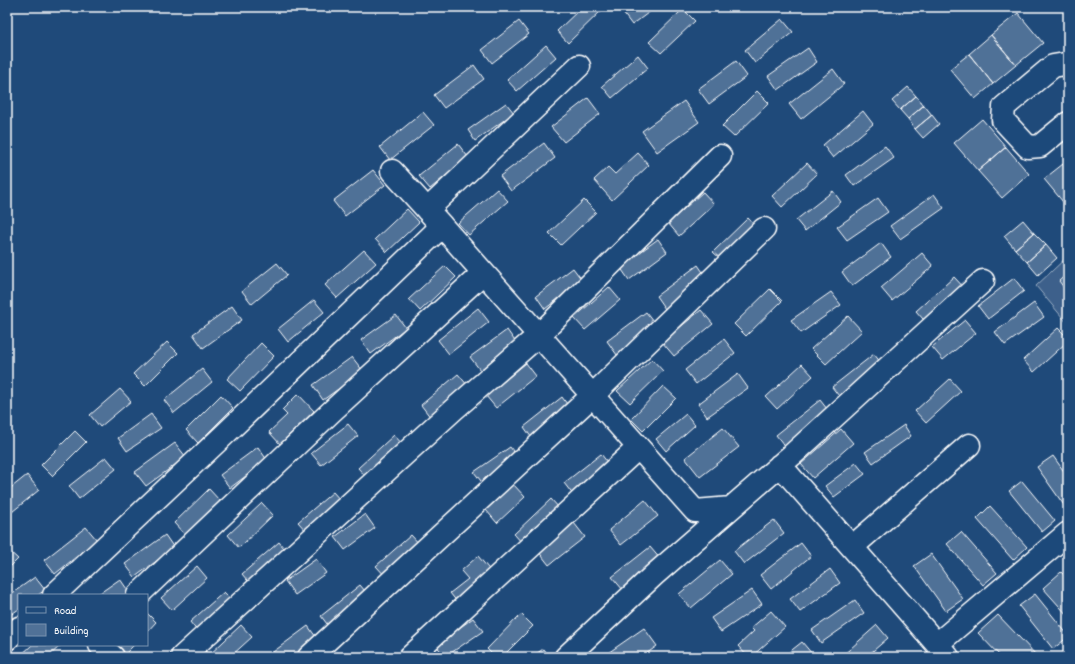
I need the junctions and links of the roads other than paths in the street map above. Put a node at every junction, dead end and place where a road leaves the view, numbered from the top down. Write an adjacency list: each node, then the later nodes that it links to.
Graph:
1 (579, 66): 6 (street)
2 (1068, 66): 3 (street)
3 (1068, 123)
4 (720, 156): 11 (street)
5 (392, 171): 6 (street)
6 (427, 210): 7 (street)
7 (442, 226): 9 (street); 19 (street)
8 (764, 229): 12 (street)
9 (483, 273): 11 (street); 20 (street)
10 (983, 281): 15 (street)
11 (539, 335): 12 (street); 26 (street)
12 (592, 396): 14 (street); 27 (street)
13 (969, 445): 18 (street)
14 (638, 448): 16 (street); 28 (street)
15 (780, 466): 16 (street); 18 (street)
16 (730, 508): 29 (street)
17 (1068, 533): 24 (street)
18 (852, 547): 24 (street)
19 (55, 594)
20 (139, 594)
21 (18, 629): 22 (street)
22 (7, 639)
23 (101, 646): 25 (street)
24 (943, 651)
25 (113, 657)
26 (182, 657)
27 (309, 657)
28 (410, 657)
29 (566, 657)

